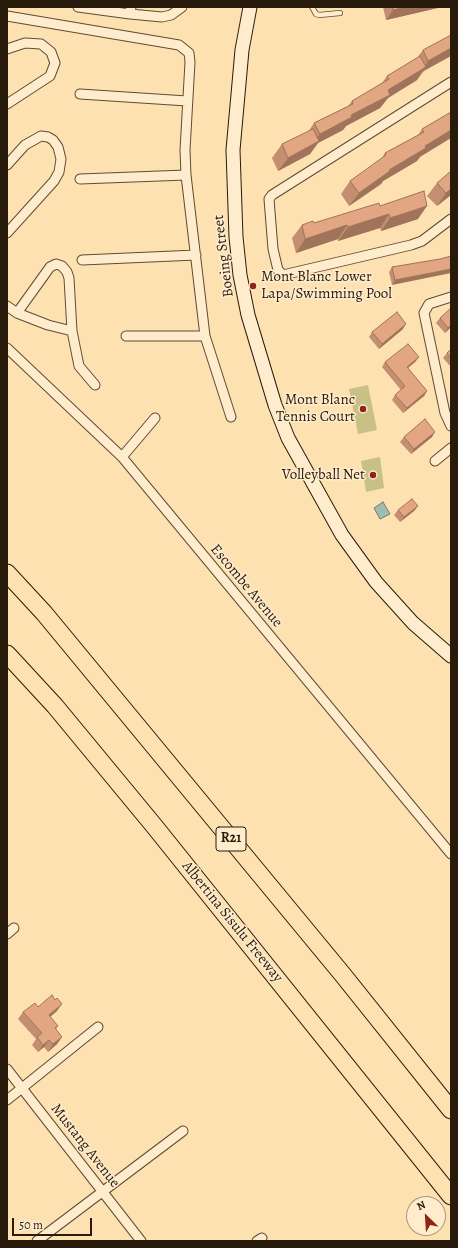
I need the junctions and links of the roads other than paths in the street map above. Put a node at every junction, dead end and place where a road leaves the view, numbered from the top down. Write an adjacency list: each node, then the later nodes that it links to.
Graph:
1 (78, 7): 6 (street)
2 (182, 7): 6 (street)
3 (250, 7): 10 (main road, Boeing Street)
4 (257, 7): 10 (main road, Boeing Street)
5 (312, 7): 7 (lane)
6 (130, 10)
7 (340, 13)
8 (7, 16): 13 (street)
9 (7, 49): 14 (street)
10 (242, 50): 38 (main road, Boeing Street)
11 (451, 82): 18 (street)
12 (80, 94): 13 (street)
13 (187, 101): 16 (street)
14 (7, 104)
15 (7, 165): 19 (street)
16 (186, 175): 17 (street); 20 (street)
17 (80, 179)
18 (451, 219)
19 (7, 233)
20 (196, 255): 21 (street); 27 (street)
21 (82, 260)
22 (451, 296): 32 (street)
23 (7, 306): 24 (street)
24 (17, 313): 25 (street); 25 (street)
25 (72, 330): 29 (street)
26 (126, 336): 27 (street)
27 (205, 336): 30 (street)
28 (7, 348): 34 (street, Escombe Avenue)
29 (95, 385)
30 (231, 417)
31 (155, 418): 34 (street)
32 (451, 426)
33 (451, 448): 35 (street)
34 (122, 457): 39 (street, Escombe Avenue)
35 (435, 461)
36 (7, 573): 44 (highway, R21)
37 (7, 654): 47 (highway, Albertina Sisulu Freeway)
38 (451, 656)
39 (451, 854)
40 (98, 1027): 42 (street)
41 (7, 1069): 42 (street, Mustang Avenue)
42 (23, 1089): 43 (street); 46 (street, Mustang Avenue)
43 (7, 1100)
44 (451, 1110)
45 (184, 1131): 46 (street)
46 (103, 1192): 48 (street); 49 (street, Mustang Avenue)
47 (451, 1196)
48 (37, 1241)
49 (141, 1241)

